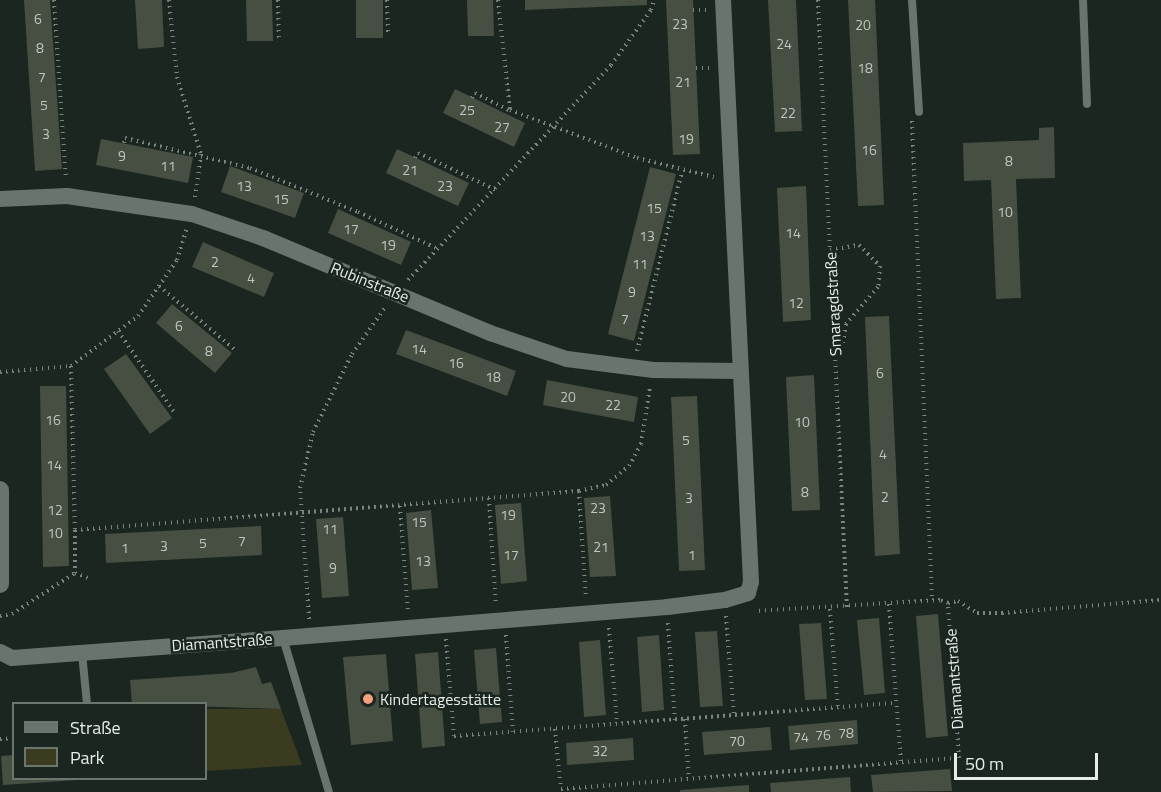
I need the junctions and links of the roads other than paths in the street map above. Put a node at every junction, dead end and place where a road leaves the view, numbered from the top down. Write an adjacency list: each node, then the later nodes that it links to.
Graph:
1 (912, 0): 5 (lane)
2 (1083, 0): 4 (lane)
3 (717, 5): 7 (street)
4 (1087, 104)
5 (919, 112)
6 (0, 199): 7 (street, Rubinstraße)
7 (739, 371): 10 (street, Diamantstraße)
8 (0, 490): 9 (street)
9 (0, 584)
10 (283, 638): 12 (street, Diamantstraße); 14 (lane)
11 (0, 652): 12 (street, Diamantstraße)
12 (82, 653): 13 (lane)
13 (87, 702)
14 (329, 792)

